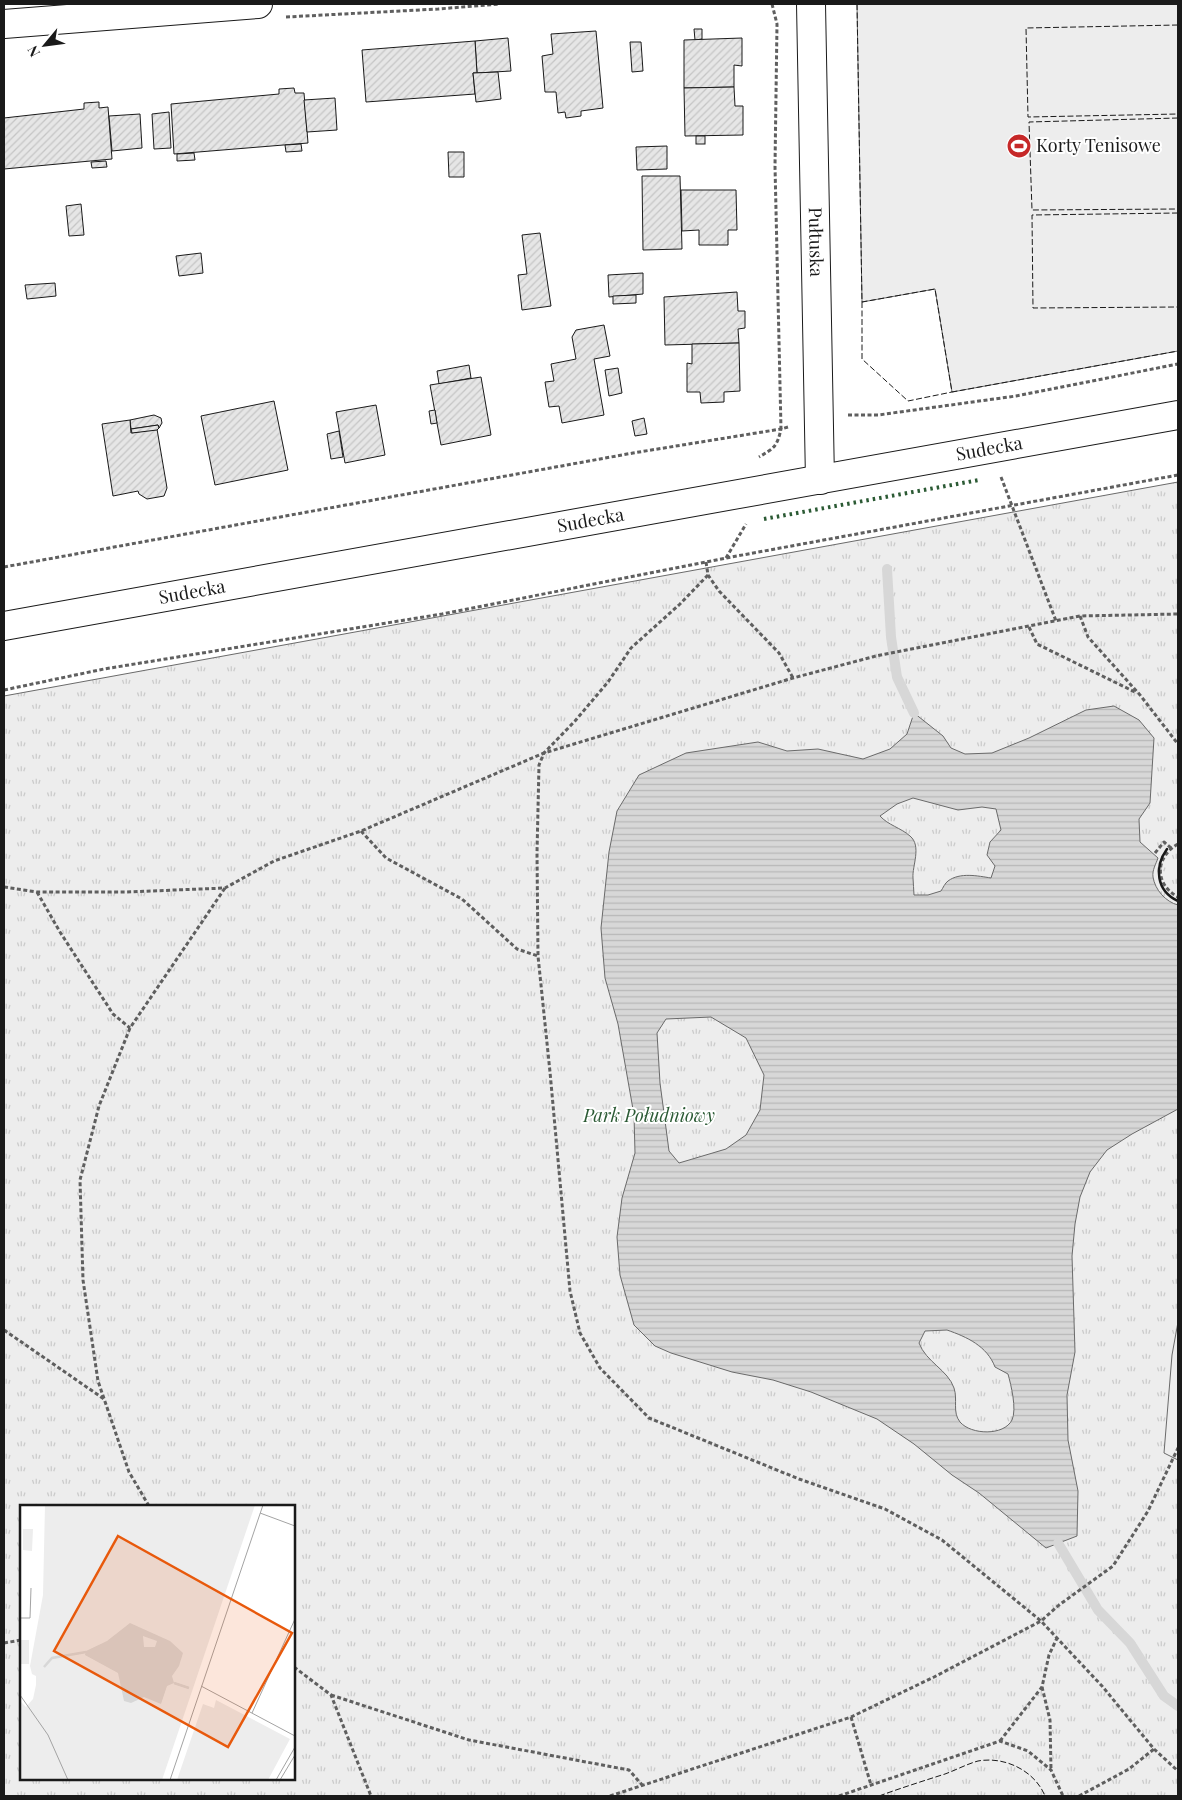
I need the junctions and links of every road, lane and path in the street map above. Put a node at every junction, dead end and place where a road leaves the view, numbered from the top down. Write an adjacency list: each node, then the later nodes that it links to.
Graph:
1 (258, 4): 4 (street)
2 (772, 4): 8 (path)
3 (811, 4): 11 (street, Pułtuska)
4 (4, 24)
5 (1178, 364): 6 (path)
6 (847, 415)
7 (1178, 415): 11 (street, Sudecka)
8 (781, 430): 9 (path); 16 (path)
9 (754, 460)
10 (1178, 475): 12 (path)
11 (820, 480): 21 (street, Sudecka)
12 (1011, 506): 14 (path); 20 (path)
13 (748, 516): 14 (path)
14 (726, 558): 15 (path)
15 (706, 562): 17 (path); 24 (path)
16 (4, 567)
17 (708, 575): 23 (path); 27 (path)
18 (1178, 614): 19 (path)
19 (1080, 616): 20 (path); 25 (path)
20 (1056, 621): 22 (path)
21 (4, 626)
22 (1028, 627): 23 (path); 25 (path)
23 (793, 678): 27 (path)
24 (4, 690)
25 (1140, 695): 26 (path)
26 (1178, 744)
27 (544, 753): 28 (path); 36 (path)
28 (361, 831): 33 (path); 36 (path)
29 (1178, 844): 30 (path)
30 (1171, 848): 31 (path); 35 (path)
31 (1155, 853)
32 (4, 887): 34 (path)
33 (225, 888): 34 (path); 37 (path)
34 (37, 892): 37 (path)
35 (1178, 897)
36 (538, 956): 42 (path)
37 (130, 1028): 39 (path)
38 (4, 1330): 39 (path)
39 (104, 1399): 41 (path)
40 (1178, 1448): 42 (path)
41 (147, 1505)
42 (1041, 1621): 43 (path); 49 (path)
43 (1058, 1638): 47 (path); 51 (path)
44 (20, 1640): 45 (path)
45 (4, 1643)
46 (295, 1668): 48 (path)
47 (1042, 1687): 50 (path); 52 (path)
48 (331, 1695): 55 (path); 57 (path)
49 (851, 1716): 54 (path); 55 (path)
50 (1000, 1741): 52 (path); 54 (path)
51 (1154, 1749): 53 (path); 62 (path)
52 (1051, 1770): 61 (path)
53 (1178, 1771)
54 (871, 1785): 56 (path)
55 (642, 1786): 58 (path)
56 (856, 1790): 59 (path); 60 (path)
57 (371, 1796)
58 (610, 1796)
59 (839, 1796)
60 (858, 1796)
61 (1064, 1796)
62 (1078, 1796)

